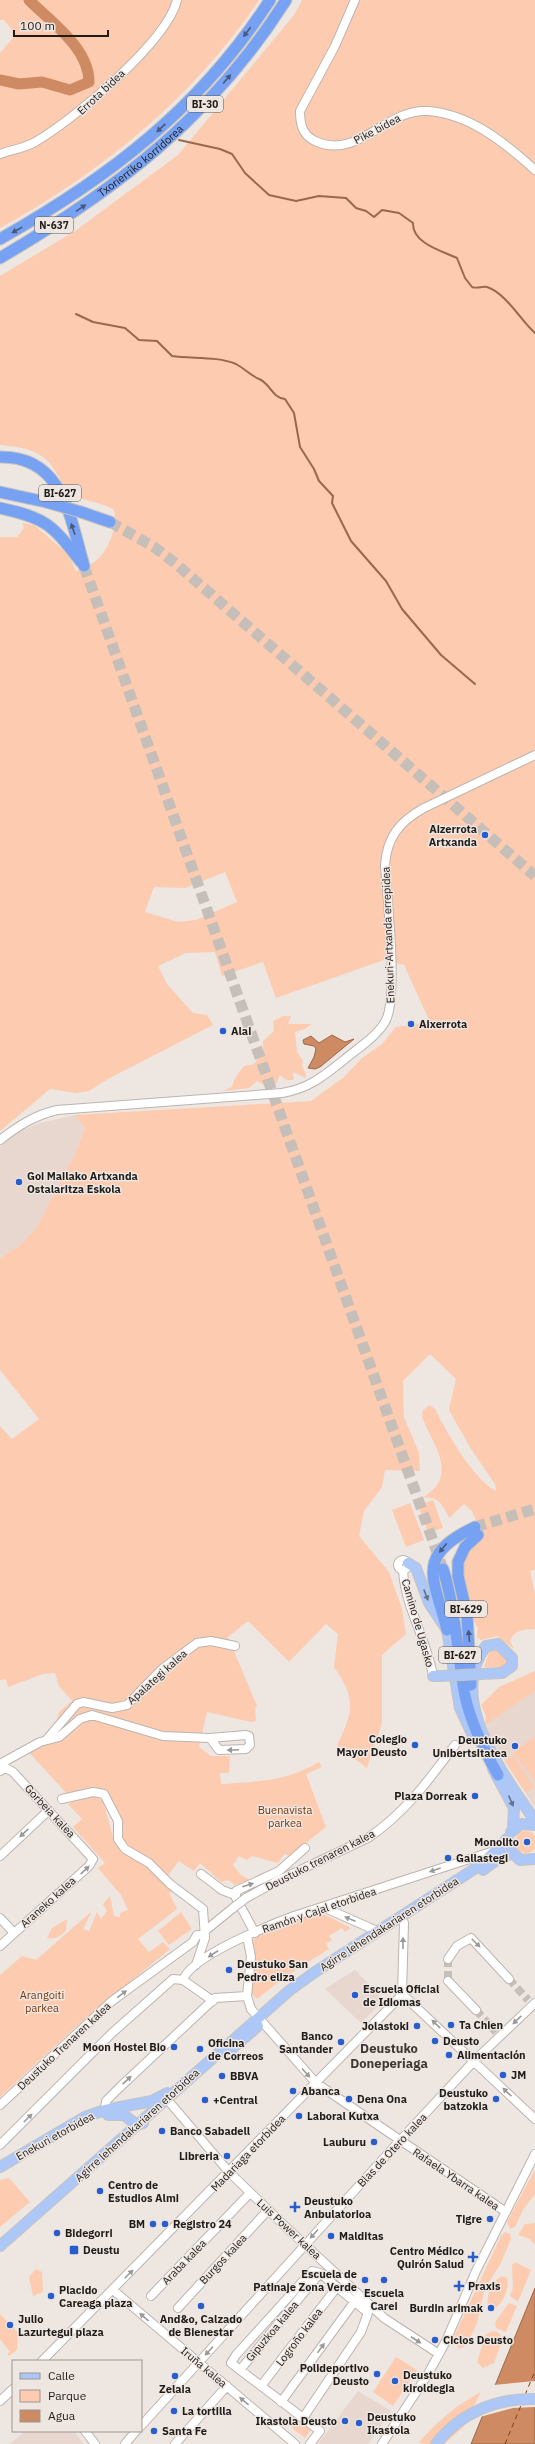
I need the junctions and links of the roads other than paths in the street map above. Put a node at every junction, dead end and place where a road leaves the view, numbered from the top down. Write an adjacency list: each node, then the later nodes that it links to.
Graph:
1 (177, 0): 5 (street, Errota bidea)
2 (270, 0): 8 (highway, Txorierriko korridorea / BI-30, one-way to 8)
3 (286, 0): 7 (highway, Txorierriko korridorea / BI-30, one-way to 3)
4 (356, 0): 6 (street, Pike bidea)
5 (0, 154)
6 (535, 170)
7 (106, 190): 9 (highway, Txorierriko korridorea / N-637, one-way to 7)
8 (0, 239)
9 (0, 258)
10 (0, 456): 12 (highway, BI-627, one-way to 10)
11 (0, 492): 13 (highway, bridge)
12 (0, 508)
13 (110, 522)
14 (535, 755): 15 (street, Enekuri-Artxanda errepidea)
15 (0, 1140)
16 (405, 1567): 18 (main road, one-way to 18); 20 (street, Camino de Ugasko)
17 (444, 1569): 24 (highway, BI-627)
18 (447, 1630): 21 (highway, BI-629, one-way to 18); 27 (main road, BI-629)
19 (235, 1646): 23 (street, Apalategi kalea)
20 (437, 1676): 21 (main road, bridge)
21 (471, 1689): 24 (main road, BI-629)
22 (210, 1738): 23 (street)
23 (47, 1739): 26 (street)
24 (484, 1743): 27 (highway, BI-627); 30 (main road, BI-627)
25 (455, 1744): 41 (street, Deustuko trenaren kalea)
26 (2, 1767): 29 (street, Gorbeia kalea)
27 (498, 1775): 32 (main road, BI-627, one-way to 32)
28 (62, 1799): 48 (street)
29 (49, 1810): 36 (street, one-way to 36); 37 (street, Gorbeia kalea)
30 (535, 1821)
31 (535, 1825): 32 (main road)
32 (510, 1834): 34 (main road, Agirre lehendakariaren etorbidea); 35 (main road)
33 (305, 1848): 40 (street)
34 (498, 1849): 43 (street, Ramón y Cajal etorbidea, one-way to 43); 46 (main road, Agirre lehendakariaren etorbidea)
35 (512, 1854): 38 (main road); 45 (main road, Agirre lehendakariaren etorbidea)
36 (0, 1856)
37 (92, 1857): 47 (street, Araneko kalea, one-way to 37)
38 (533, 1861)
39 (201, 1874): 42 (street)
40 (264, 1878): 41 (street); 42 (street, one-way to 40)
41 (271, 1884): 48 (street, Deustuko trenaren kalea, bridge)
42 (235, 1895): 49 (street)
43 (323, 1907): 46 (street, one-way to 43); 49 (street, Ramón y Cajal etorbidea)
44 (0, 1918): 47 (street)
45 (404, 1923): 56 (street, one-way to 45); 61 (main road, Agirre lehendakariaren etorbidea)
46 (377, 1931): 61 (main road, Agirre lehendakariaren etorbidea)
47 (14, 1933): 50 (street, Araneko kalea)
48 (206, 1933): 52 (street); 66 (street, Deustuko Trenaren kalea, one-way to 48)
49 (251, 1934): 52 (street, Ramón y Cajal etorbidea, one-way to 52); 57 (street)
50 (0, 1946)
51 (448, 1959): 53 (street, one-way to 53)
52 (196, 1965): 54 (street, Ramón y Cajal etorbidea)
53 (509, 1979)
54 (183, 1980): 58 (street); 72 (street, one-way to 54)
55 (448, 1981): 60 (street)
56 (402, 1994): 62 (street, one-way to 56); 64 (street, Madariaga etorbidea)
57 (247, 1996): 58 (street); 61 (street, Rafaela Ybarra kalea)
58 (213, 2001): 67 (street, one-way to 58)
59 (532, 2003): 62 (street, Blas de Otero kalea, one-way to 62)
60 (476, 2010)
61 (259, 2020): 63 (main road, Agirre lehendakariaren etorbidea); 64 (street, Rafaela Ybarra kalea, one-way to 64); 65 (main road, Agirre lehendakariaren etorbidea)
62 (474, 2061): 68 (street, one-way to 62); 71 (street, Blas de Otero kalea)
63 (198, 2071): 67 (main road, Enekuri etorbidea); 70 (main road, Agirre lehendakariaren etorbidea)
64 (316, 2083): 71 (street, Rafaela Ybarra kalea); 75 (street, Madariaga etorbidea)
65 (171, 2104): 69 (main road, Agirre lehendakariaren etorbidea); 75 (street, Luis Power kalea)
66 (0, 2105)
67 (105, 2110): 74 (main road, Enekuri etorbidea)
68 (535, 2119)
69 (149, 2122): 70 (main road); 82 (main road, Agirre lehendakariaren etorbidea)
70 (137, 2124): 76 (main road, Enekuri etorbidea); 81 (main road, Agirre lehendakariaren etorbidea)
71 (400, 2141): 79 (street, Rafaela Ybarra kalea); 80 (street, Blas de Otero kalea, one-way to 80)
72 (0, 2145)
73 (535, 2154): 79 (street)
74 (0, 2167)
75 (229, 2172): 77 (street, Luis Power kalea); 85 (street, Madariaga etorbidea, one-way to 75)
76 (0, 2174)
77 (250, 2193): 78 (street, Luis Power kalea); 86 (street, Araba kalea)
78 (268, 2210): 80 (street, Luis Power kalea); 88 (street, Burgos kalea)
79 (506, 2212): 89 (street)
80 (305, 2244): 89 (street, Luis Power kalea, one-way to 89); 91 (street, Blas de Otero kalea, one-way to 91)
81 (0, 2246)
82 (0, 2250)
83 (320, 2273): 84 (street); 92 (street, Gipuzkoa kalea); 92 (street, Gipuzkoa kalea)
84 (337, 2287): 87 (street); 94 (street, Logroño kalea)
85 (113, 2290): 90 (street, Madariaga etorbidea); 91 (street, Iruña kalea, one-way to 85)
86 (151, 2296)
87 (355, 2301): 98 (street, one-way to 87); 99 (street)
88 (178, 2308)
89 (439, 2354): 108 (street)
90 (43, 2360)
91 (198, 2363): 93 (street, Iruña kalea); 100 (street, Blas de Otero kalea)
92 (240, 2370): 94 (street, Gipuzkoa kalea)
93 (227, 2386): 105 (street); 106 (street, Iruña kalea, one-way to 93)
94 (261, 2386): 98 (street, Gipuzkoa kalea)
95 (12, 2390): 97 (street)
96 (535, 2398): 109 (main road)
97 (0, 2401)
98 (281, 2402): 99 (street, Gipuzkoa kalea)
99 (303, 2418): 107 (street, Gipuzkoa kalea)
100 (142, 2425)
101 (86, 2432): 103 (street)
102 (135, 2432): 104 (street)
103 (95, 2444)
104 (124, 2444)
105 (175, 2444)
106 (295, 2444)
107 (310, 2444)
108 (382, 2444)
109 (436, 2444)

